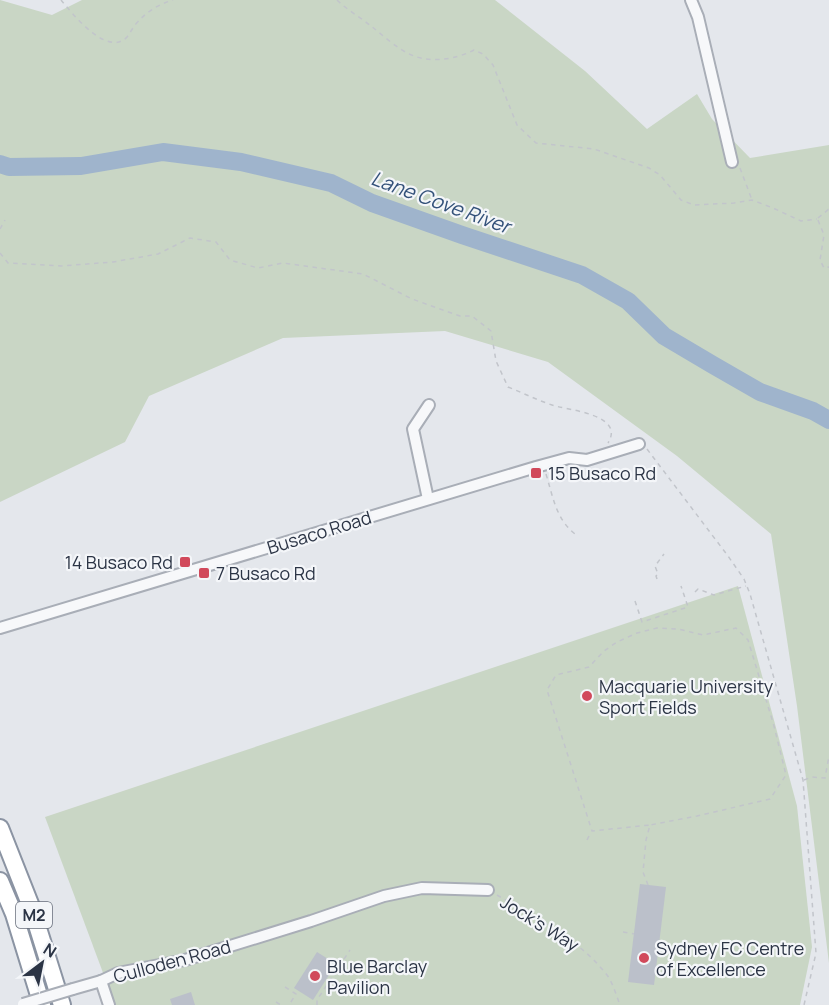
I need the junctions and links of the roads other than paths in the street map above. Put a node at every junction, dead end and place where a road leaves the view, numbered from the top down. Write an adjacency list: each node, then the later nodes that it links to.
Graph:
1 (691, 0): 2 (street)
2 (732, 162)
3 (429, 405): 5 (street)
4 (639, 444): 5 (street, Busaco Road)
5 (428, 499): 6 (street, Busaco Road)
6 (0, 628)
7 (0, 828): 14 (highway, M2)
8 (0, 881): 13 (highway, M2)
9 (488, 890): 10 (street, Jock's Way)
10 (327, 916): 11 (street, Culloden Road)
11 (101, 981): 12 (street, Culloden Road, bridge); 15 (street)
12 (20, 1004)
13 (42, 1005)
14 (62, 1005)
15 (109, 1005)

